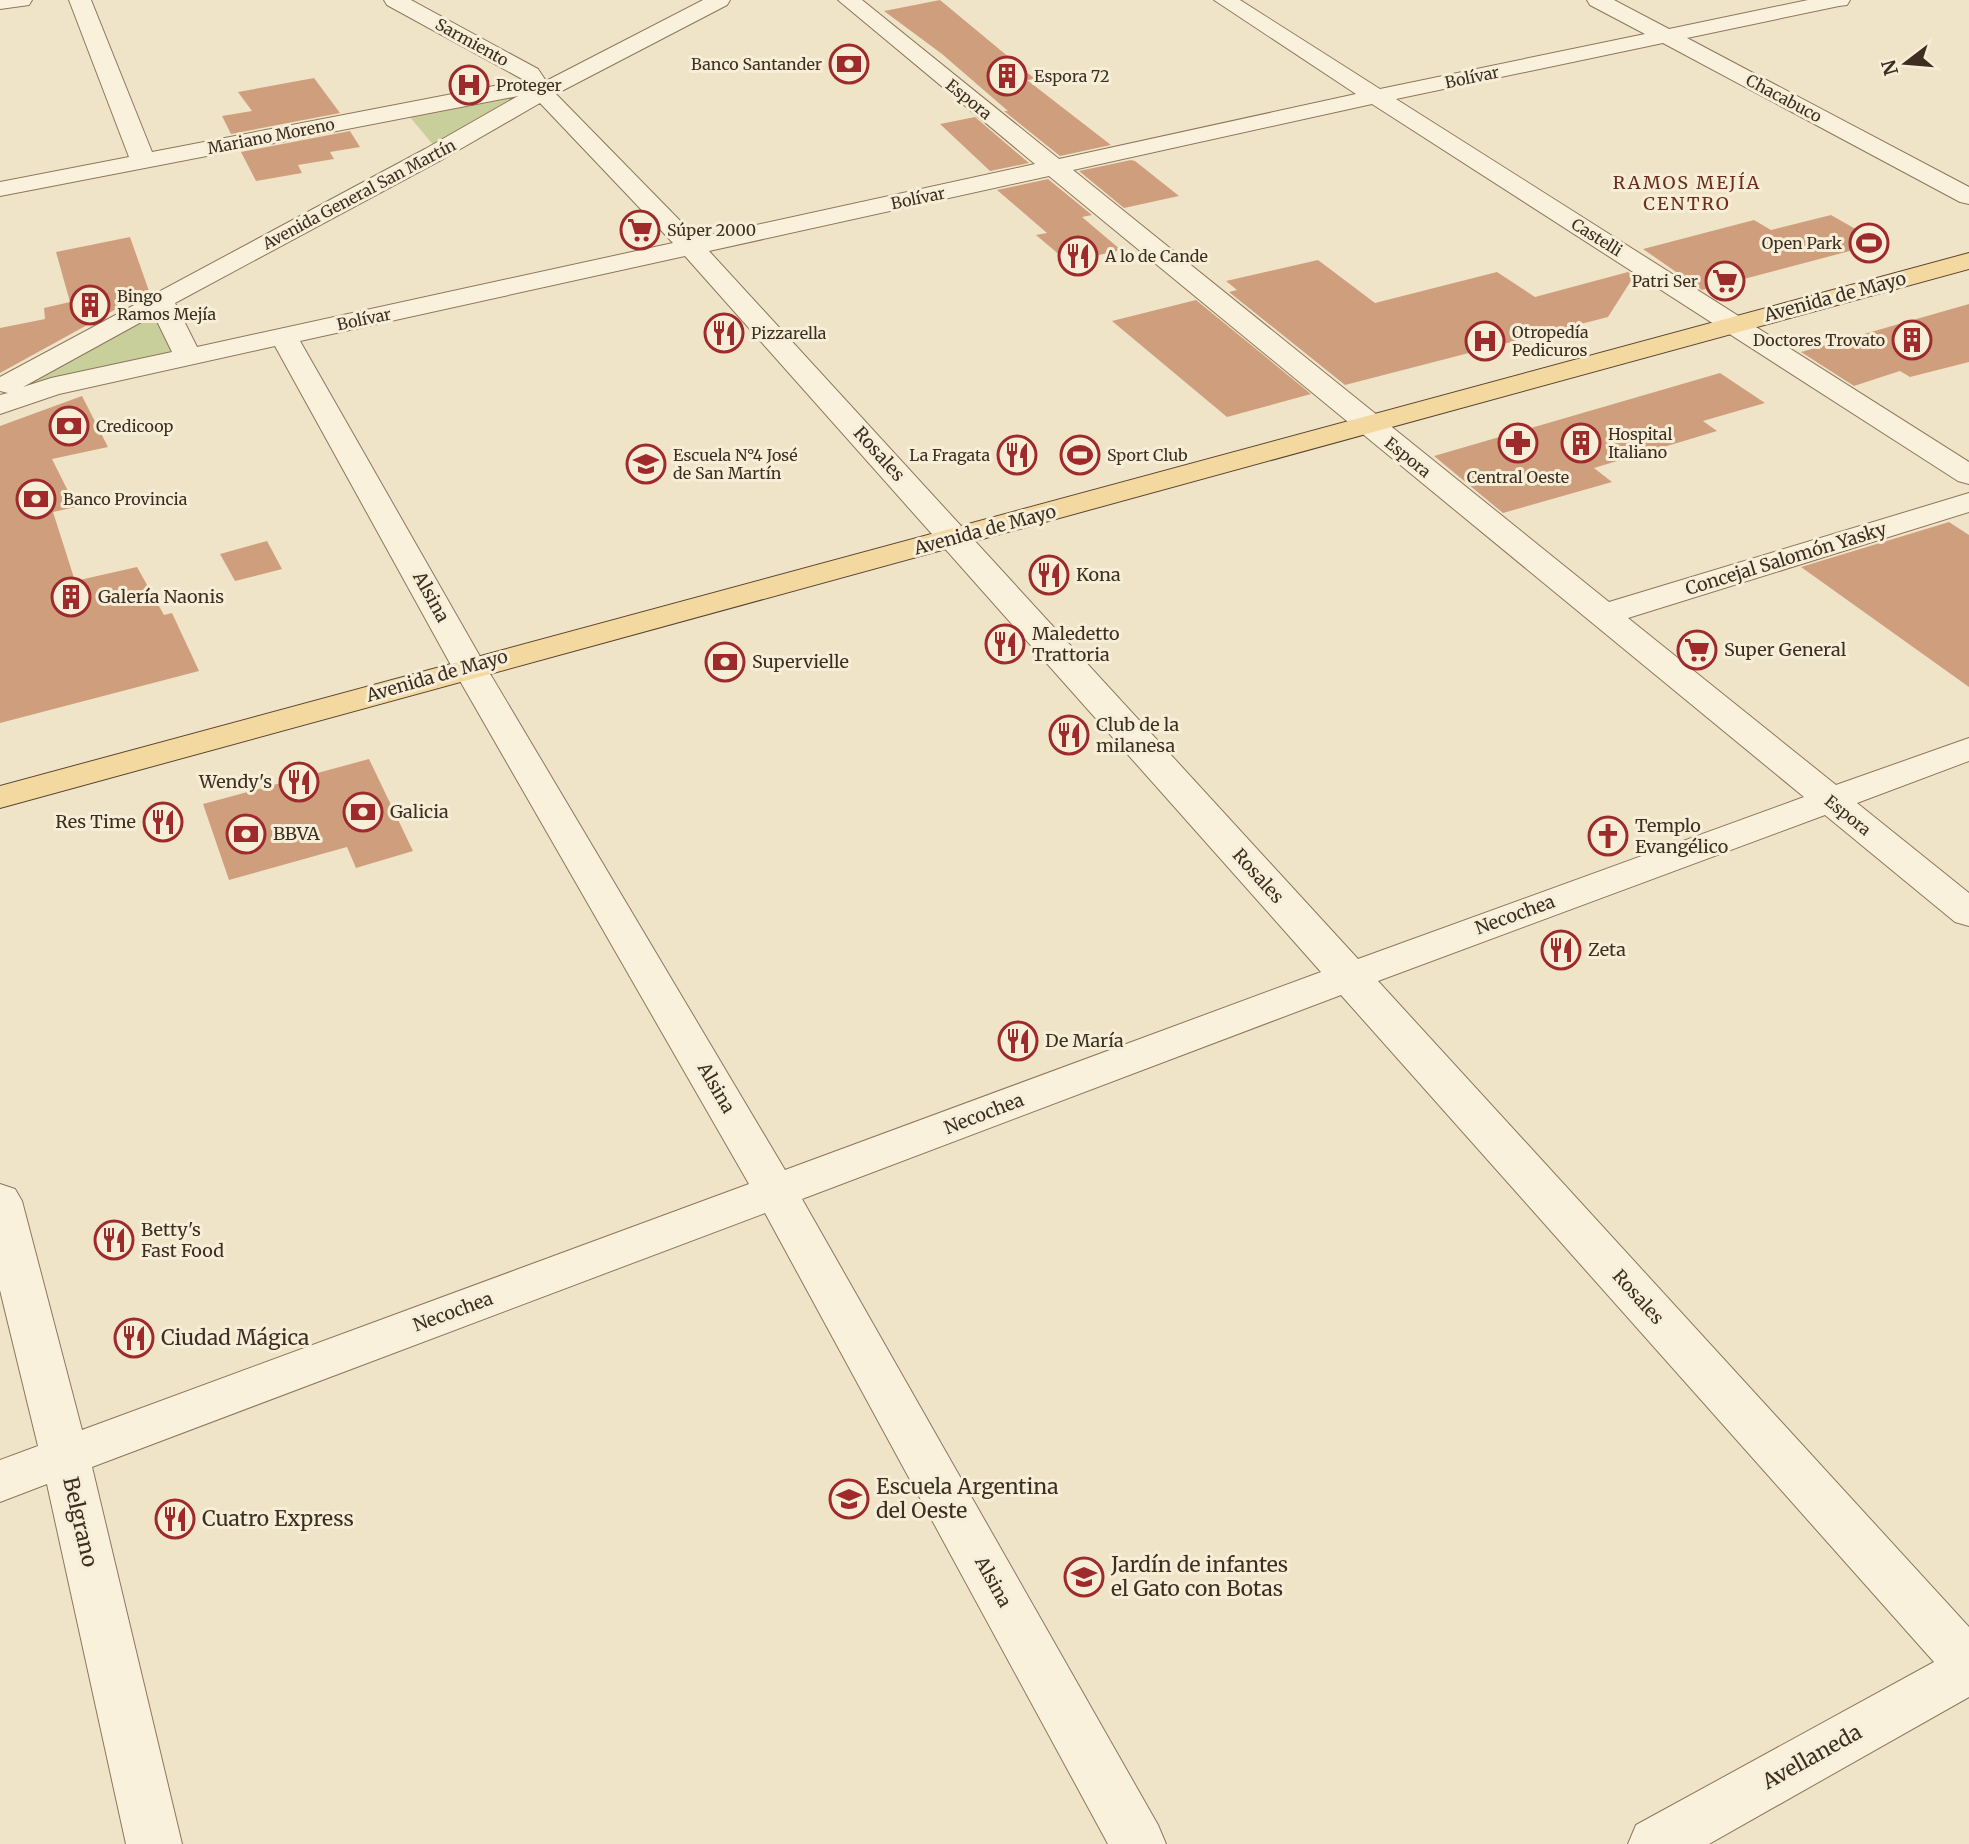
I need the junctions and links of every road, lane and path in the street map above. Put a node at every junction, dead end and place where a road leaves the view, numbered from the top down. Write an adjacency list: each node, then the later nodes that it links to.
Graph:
1 (20, 0): 9 (street)
2 (80, 0): 13 (street)
3 (395, 0): 11 (street, Sarmiento)
4 (719, 0): 11 (street, Avenida General San Martín)
5 (849, 0): 14 (street, Espora)
6 (1225, 0): 12 (street, Castelli)
7 (1598, 0): 10 (street, Chacabuco)
8 (1839, 0): 10 (street, Bolívar)
9 (0, 3)
10 (1668, 37): 12 (street, Bolívar); 16 (street, Chacabuco)
11 (542, 92): 13 (street, Mariano Moreno); 17 (street, Rosales); 19 (street, Avenida General San Martín)
12 (1374, 97): 14 (street, Bolívar); 20 (street, Castelli)
13 (143, 161): 15 (street, Mariano Moreno)
14 (1054, 168): 17 (street, Bolívar); 25 (street, Espora)
15 (0, 189)
16 (1969, 197)
17 (692, 248): 21 (street, Bolívar); 28 (street, Rosales)
18 (1969, 261): 20 (main road, Avenida de Mayo)
19 (160, 300): 22 (street); 23 (street, Avenida General San Martín)
20 (1735, 324): 25 (main road, Avenida de Mayo); 26 (street, Castelli)
21 (284, 337): 22 (street, Bolívar); 30 (street, Alsina)
22 (188, 357): 24 (street, Bolívar)
23 (0, 389)
24 (0, 405)
25 (1369, 426): 28 (main road, Avenida de Mayo); 29 (street, Espora)
26 (1969, 475)
27 (1969, 502): 29 (street, Concejal Salomón Yasky)
28 (954, 538): 30 (main road, Avenida de Mayo); 35 (street, Rosales)
29 (1602, 615): 33 (street, Espora)
30 (469, 667): 32 (main road, Avenida de Mayo); 36 (street, Alsina)
31 (1969, 749): 33 (street, Necochea)
32 (0, 797)
33 (1828, 799): 34 (street, Espora); 35 (street, Necochea)
34 (1969, 913)
35 (1349, 976): 36 (street, Necochea); 40 (street, Rosales)
36 (776, 1192): 38 (street, Necochea); 43 (street, Alsina)
37 (0, 1201): 38 (street, Belgrano)
38 (65, 1456): 39 (street, Necochea); 42 (street, Belgrano)
39 (0, 1481)
40 (1969, 1664)
41 (1969, 1670): 44 (street, Avellaneda)
42 (154, 1844)
43 (1138, 1844)
44 (1656, 1844)

